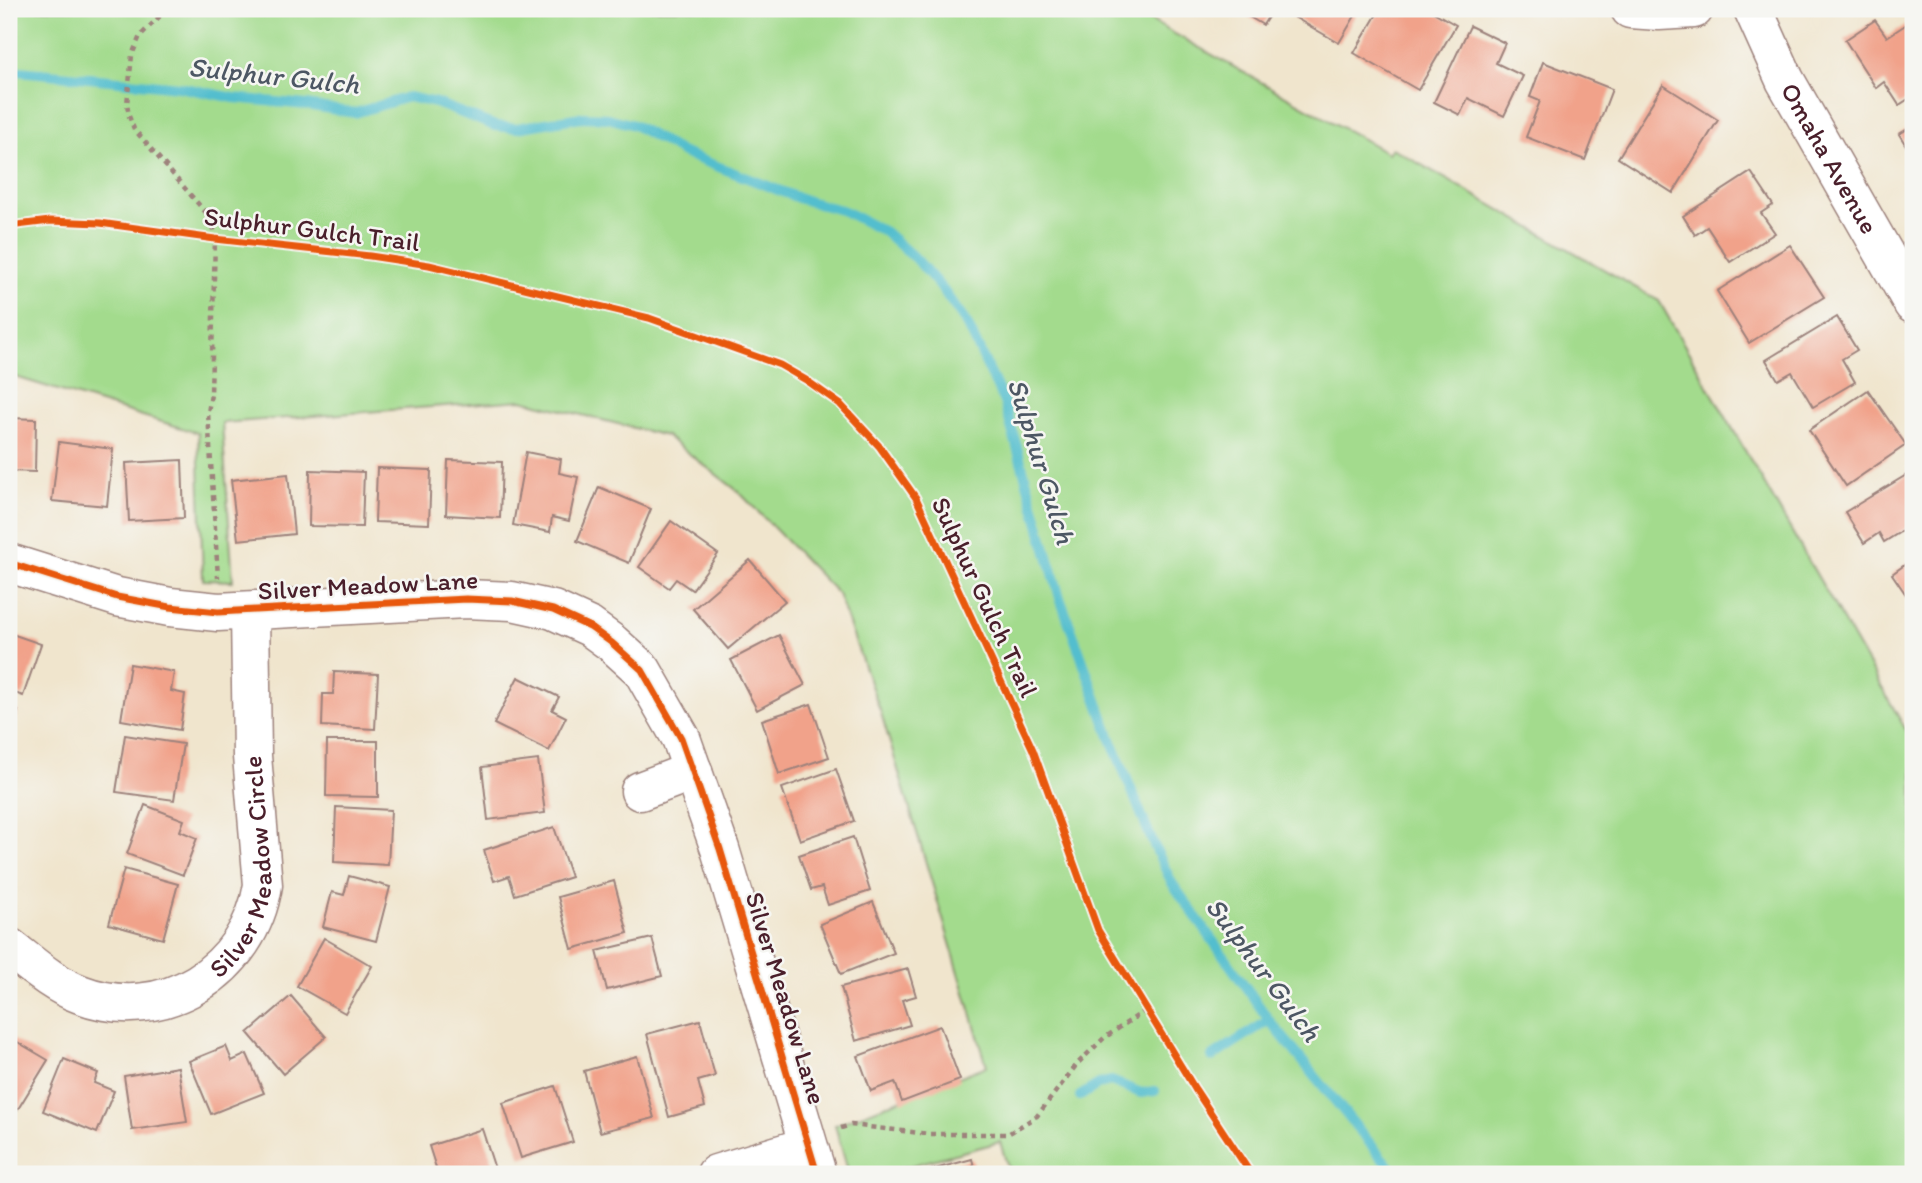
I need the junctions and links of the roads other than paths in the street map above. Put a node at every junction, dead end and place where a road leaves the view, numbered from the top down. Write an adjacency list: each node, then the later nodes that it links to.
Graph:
1 (1630, 9): 2 (street)
2 (1694, 9)
3 (1753, 9): 4 (street, Omaha Avenue)
4 (1913, 304)
5 (9, 563): 6 (street, Silver Meadow Lane)
6 (250, 611): 7 (street, Silver Meadow Lane); 9 (street, Silver Meadow Circle)
7 (693, 771): 8 (street); 10 (street, Silver Meadow Lane)
8 (640, 791)
9 (9, 947)
10 (820, 1150): 11 (street)
11 (716, 1174)

